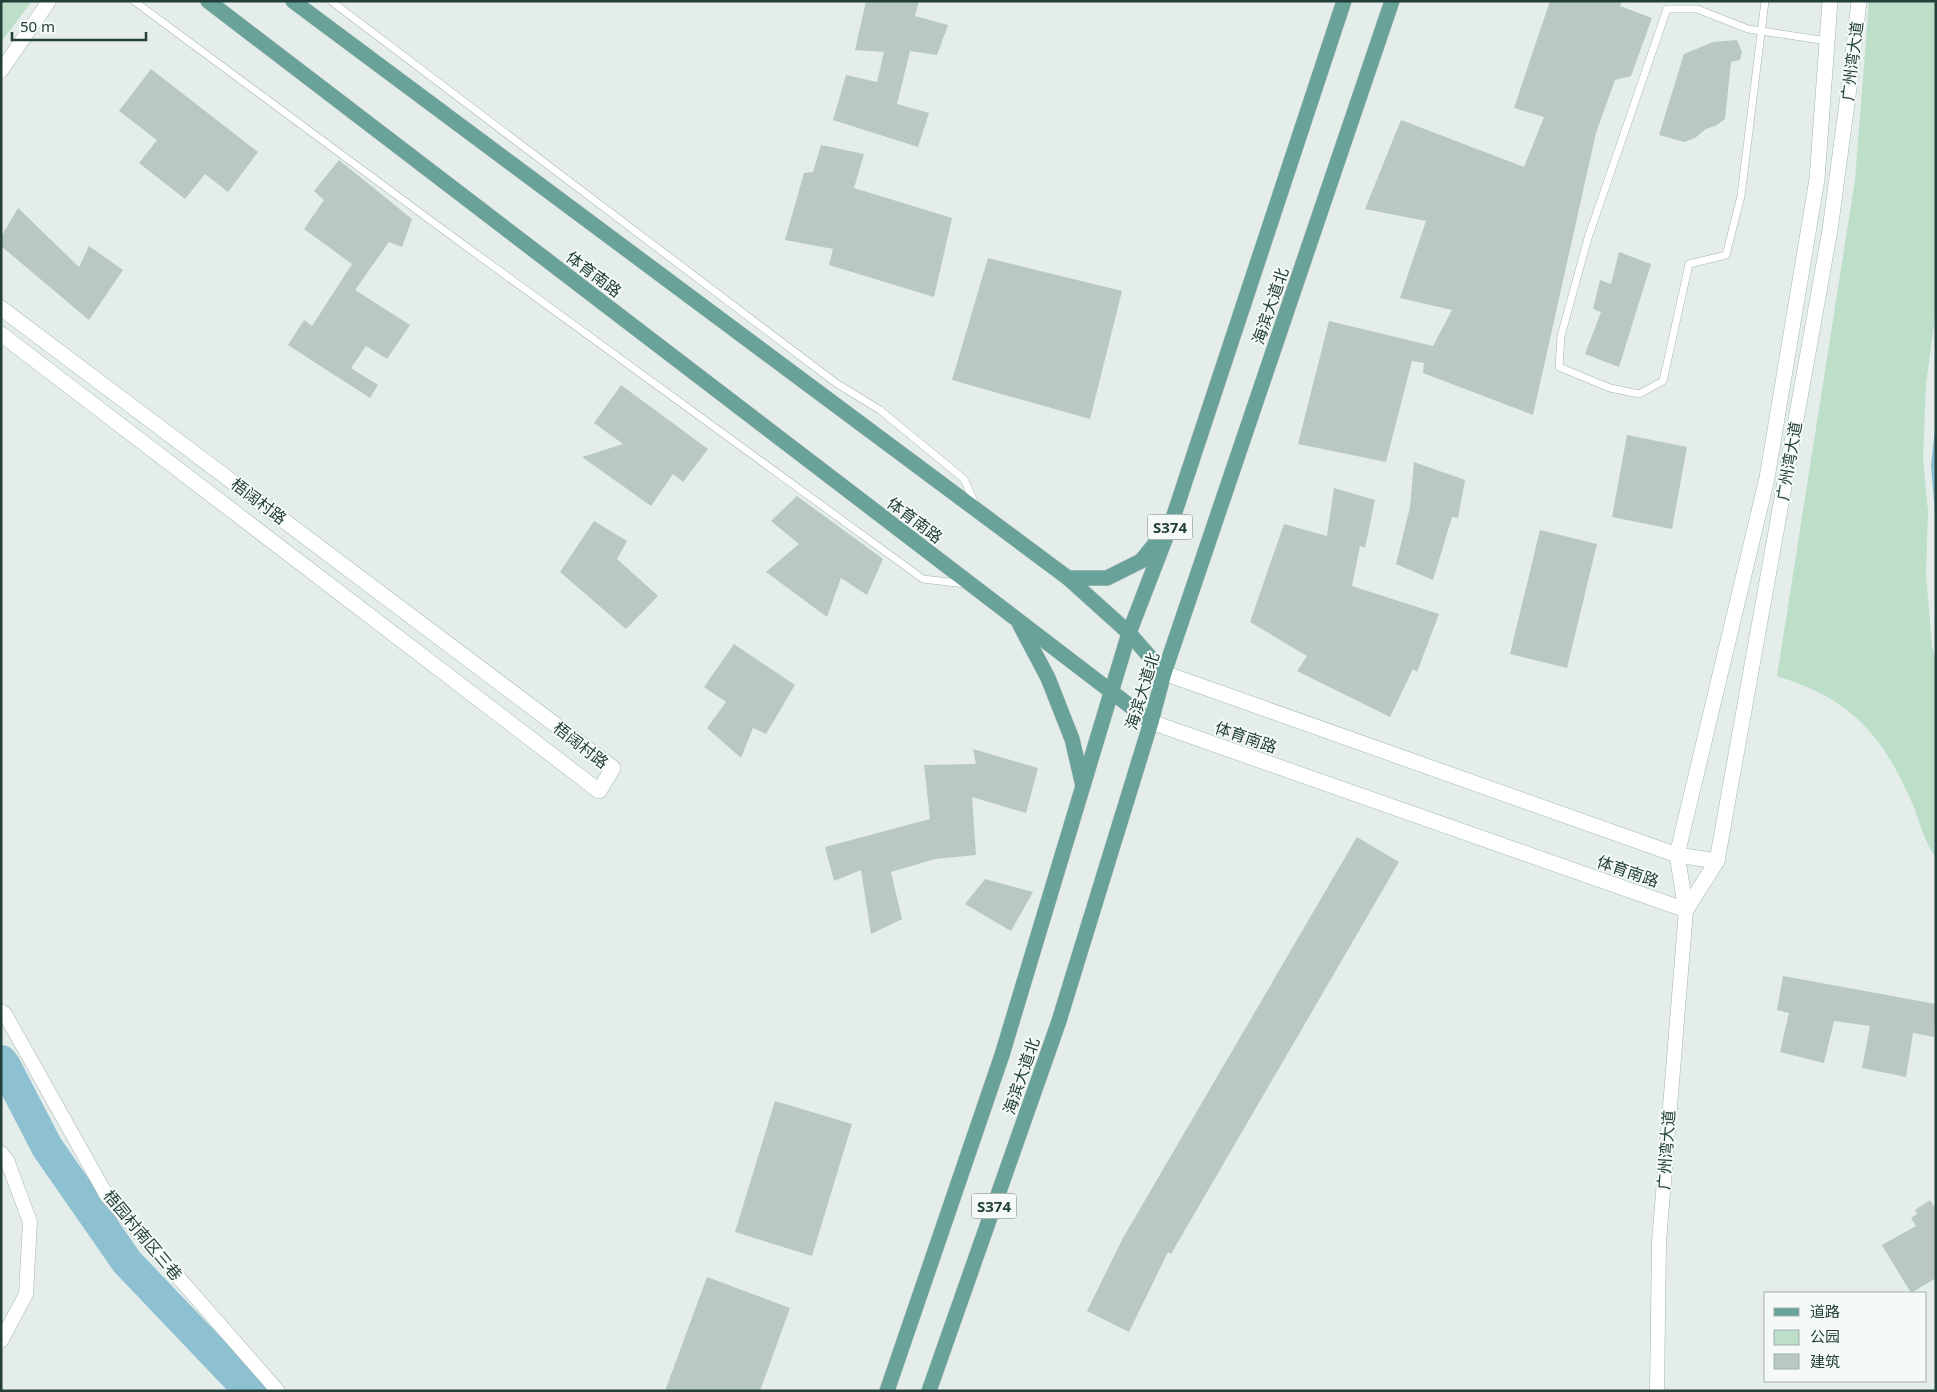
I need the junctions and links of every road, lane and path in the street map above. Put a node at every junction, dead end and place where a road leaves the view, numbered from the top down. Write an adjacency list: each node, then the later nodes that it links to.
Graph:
1 (49, 1): 13 (street)
2 (134, 1): 19 (lane)
3 (208, 1): 19 (main road, 体育南路)
4 (293, 1): 16 (main road, 体育南路)
5 (331, 1): 16 (lane)
6 (1344, 1): 17 (main road, 海滨大道北 / S374)
7 (1392, 1): 22 (main road, 海滨大道北 / S374)
8 (1765, 1): 11 (lane)
9 (1830, 1): 12 (street, 广州湾大道)
10 (1859, 1): 27 (street, 广州湾大道)
11 (1761, 31): 11 (lane); 12 (lane)
12 (1827, 41): 26 (street, 广州湾大道)
13 (1, 72)
14 (1, 308): 15 (street, 梧阔村路)
15 (1, 334)
16 (978, 511): 18 (main road, 体育南路)
17 (1171, 524): 18 (main road); 21 (main road, 海滨大道北 / S374)
18 (1068, 578): 21 (main road, 体育南路)
19 (971, 584): 20 (main road, 体育南路)
20 (1016, 619): 23 (main road, 体育南路); 25 (main road)
21 (1129, 633): 22 (main road, 体育南路); 23 (main road, 海滨大道北 / S374)
22 (1164, 673): 24 (main road, 海滨大道北 / S374); 26 (street, 体育南路)
23 (1112, 692): 24 (main road, 体育南路); 25 (main road, 海滨大道北 / S374)
24 (1151, 722): 28 (street, 体育南路); 34 (main road, 海滨大道北 / S374)
25 (1084, 787): 33 (main road, 海滨大道北 / S374)
26 (1678, 855): 27 (street, 体育南路); 28 (street, 广州湾大道)
27 (1717, 861): 28 (street, 广州湾大道)
28 (1686, 910): 35 (street, 广州湾大道)
29 (1, 1011): 32 (street, 梧园村南区三巷)
30 (1, 1153): 31 (street)
31 (1, 1341)
32 (278, 1391)
33 (887, 1391)
34 (929, 1391)
35 (1657, 1391)

